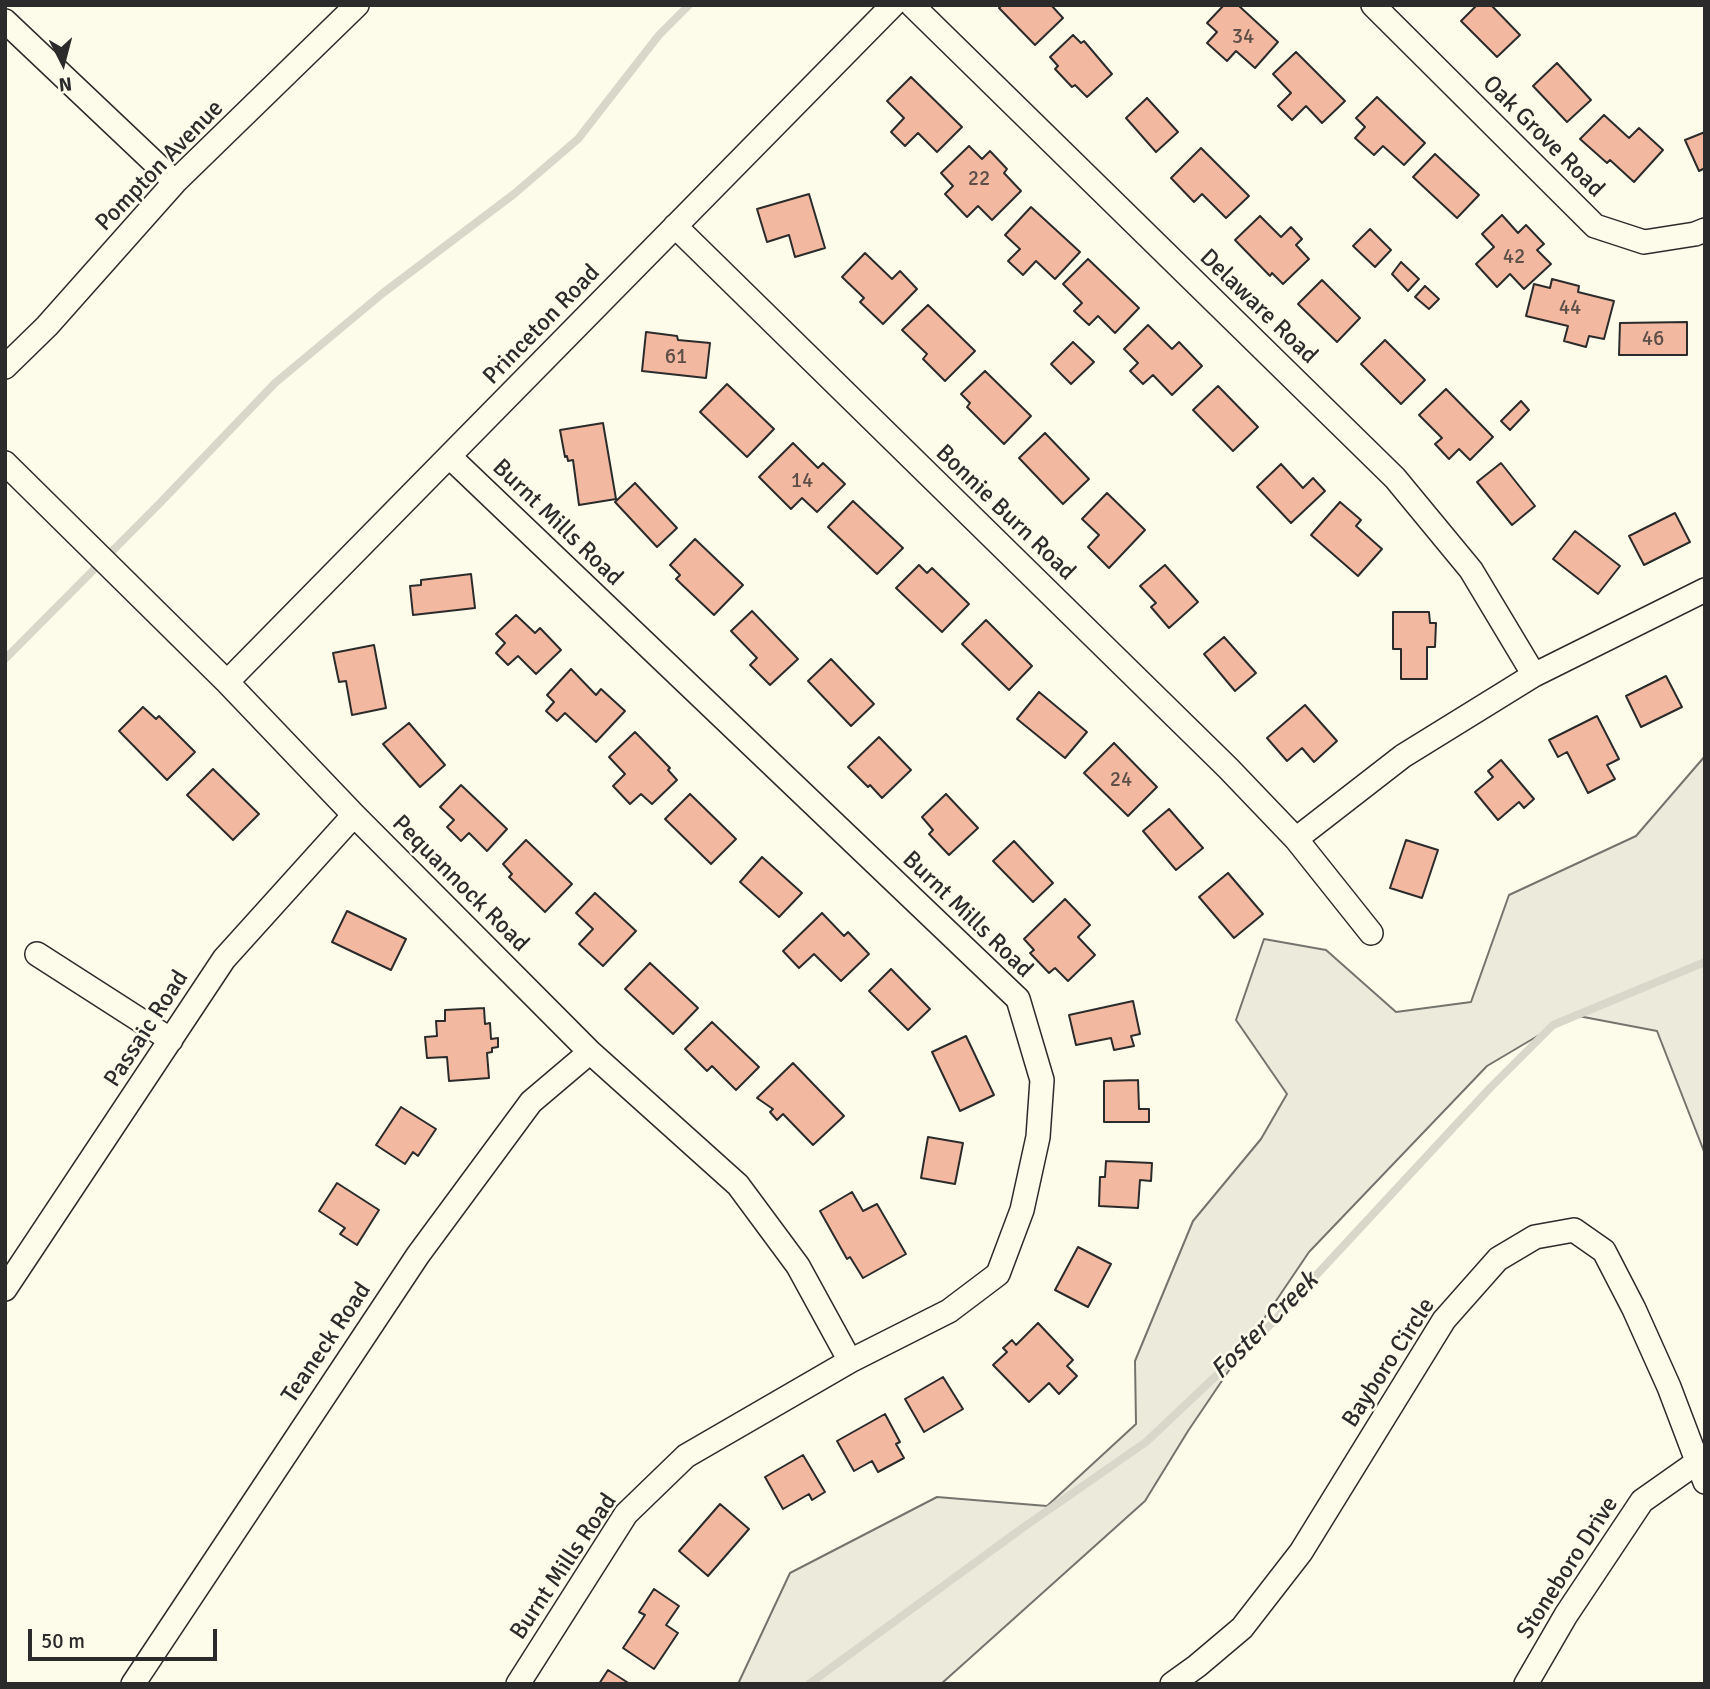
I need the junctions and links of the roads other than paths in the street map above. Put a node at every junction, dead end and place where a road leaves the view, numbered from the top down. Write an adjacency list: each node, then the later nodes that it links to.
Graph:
1 (357, 5): 6 (street, Pompton Avenue)
2 (893, 5): 7 (street, Princeton Road)
3 (912, 5): 13 (street, Delaware Road)
4 (1373, 5): 8 (street, Oak Grove Road)
5 (5, 21): 6 (street)
6 (175, 182): 9 (street, Pompton Avenue)
7 (675, 226): 10 (street, Princeton Road); 16 (street, Bonnie Burn Road)
8 (1705, 230)
9 (5, 367)
10 (450, 457): 14 (street, Princeton Road); 22 (street, Burnt Mills Road)
11 (5, 463): 14 (street, Pequannock Road)
12 (1705, 590): 13 (street)
13 (1534, 675): 16 (street)
14 (227, 682): 15 (street, Pequannock Road)
15 (354, 815): 19 (street, Passaic Road); 20 (street, Pequannock Road)
16 (1296, 839): 17 (street, Bonnie Burn Road)
17 (1371, 933)
18 (37, 954): 19 (street)
19 (172, 1040): 21 (street, Passaic Road)
20 (590, 1052): 22 (street, Pequannock Road); 24 (street, Teaneck Road)
21 (5, 1289)
22 (850, 1361): 25 (street, Burnt Mills Road)
23 (1700, 1473): 26 (street, Bayboro Circle); 27 (street, Stoneboro Drive)
24 (133, 1684)
25 (518, 1684)
26 (1172, 1684)
27 (1525, 1684)

